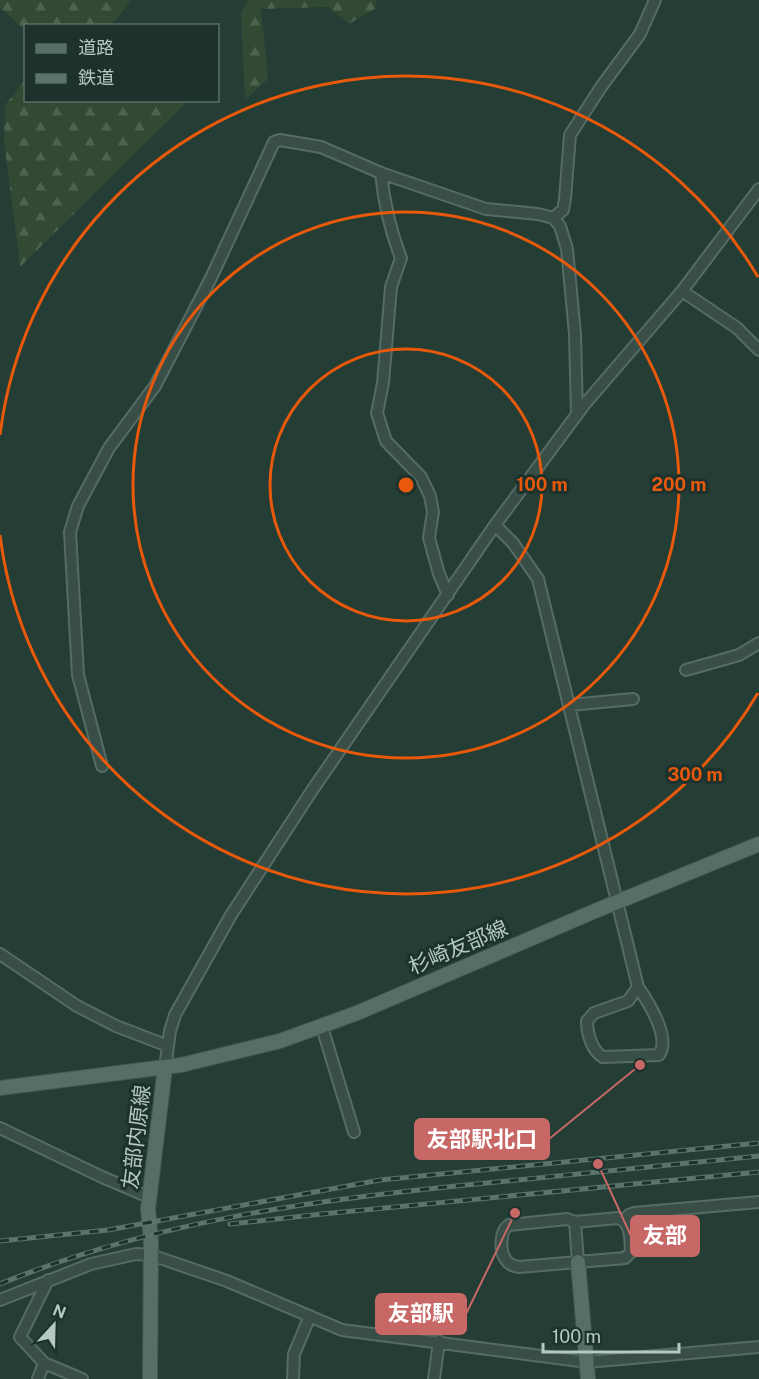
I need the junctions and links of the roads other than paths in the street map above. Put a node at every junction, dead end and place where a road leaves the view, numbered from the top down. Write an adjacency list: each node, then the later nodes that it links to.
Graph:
1 (655, 0): 4 (street)
2 (381, 173): 4 (street); 9 (street); 14 (street)
3 (759, 189): 5 (street)
4 (553, 218): 7 (street)
5 (682, 291): 6 (street); 7 (street)
6 (759, 350)
7 (577, 415): 8 (street)
8 (495, 525): 9 (street); 13 (street)
9 (448, 595): 22 (street)
10 (759, 643): 11 (street)
11 (686, 670)
12 (633, 699): 13 (street)
13 (570, 705): 16 (street)
14 (102, 766)
15 (759, 844): 16 (main road, 杉崎友部線)
16 (618, 902): 18 (street); 21 (main road, 杉崎友部線)
17 (0, 954): 22 (street)
18 (638, 987): 19 (street); 20 (street)
19 (628, 1001): 20 (street); 20 (street)
20 (649, 1004)
21 (322, 1027): 23 (main road, 杉崎友部線); 26 (street)
22 (168, 1046): 23 (street)
23 (165, 1068): 24 (main road, 友部内原線); 27 (main road, 友部内原線)
24 (0, 1088)
25 (0, 1128): 27 (street)
26 (354, 1132)
27 (149, 1197): 31 (main road, 友部内原線)
28 (759, 1202): 29 (street)
29 (625, 1220): 30 (street); 32 (street)
30 (574, 1222): 32 (street); 32 (street)
31 (151, 1255): 33 (street); 36 (street); 43 (main road, 友部内原線)
32 (578, 1262): 39 (main road)
33 (48, 1280): 34 (street); 40 (street)
34 (2, 1299): 35 (street)
35 (0, 1309)
36 (310, 1316): 37 (street); 44 (street)
37 (439, 1341): 39 (street); 45 (street)
38 (759, 1347): 39 (street)
39 (587, 1362): 46 (main road)
40 (44, 1363): 41 (street); 42 (street)
41 (38, 1379)
42 (82, 1379)
43 (150, 1379)
44 (293, 1379)
45 (434, 1379)
46 (588, 1379)

